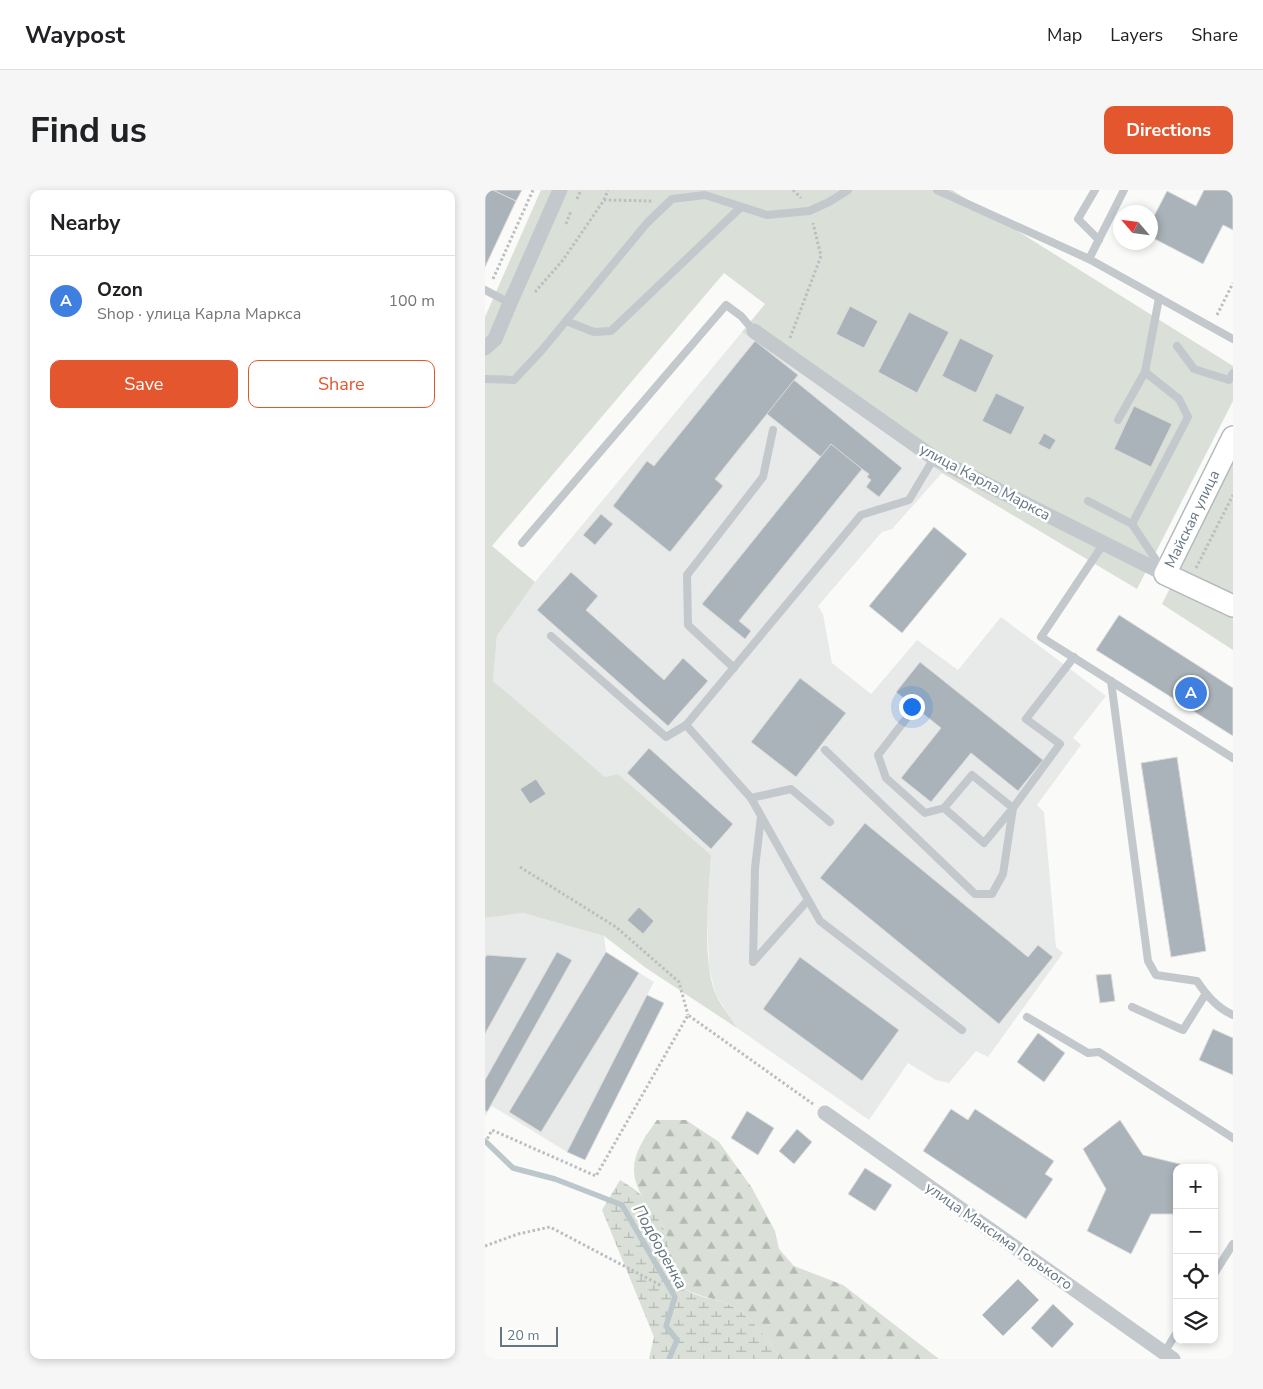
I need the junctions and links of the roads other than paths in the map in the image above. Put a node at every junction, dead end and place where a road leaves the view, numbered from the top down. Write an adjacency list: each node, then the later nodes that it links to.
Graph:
1 (847, 190): 6 (lane)
2 (937, 190): 8 (lane)
3 (1095, 190): 7 (lane)
4 (1124, 190): 7 (lane)
5 (557, 191): 11 (street)
6 (741, 207): 12 (lane); 12 (lane)
7 (1099, 240): 8 (lane)
8 (1089, 259): 10 (lane)
9 (486, 290): 11 (lane)
10 (1159, 298): 14 (lane); 17 (lane)
11 (510, 303): 16 (street)
12 (566, 321): 19 (lane)
13 (754, 331): 23 (street, улица Карла Маркса); 26 (lane)
14 (1233, 339)
15 (1177, 346): 18 (lane)
16 (485, 348)
17 (1145, 372): 20 (lane); 25 (lane)
18 (1233, 373)
19 (485, 379)
20 (1118, 420)
21 (773, 430): 32 (lane)
22 (1233, 437): 28 (street, Майская улица)
23 (934, 458): 27 (street, улица Карла Маркса); 32 (lane)
24 (1088, 501): 25 (lane)
25 (1132, 524): 28 (lane)
26 (522, 543)
27 (1104, 544): 28 (street, улица Карла Маркса); 31 (lane)
28 (1165, 574): 29 (street, улица Карла Маркса)
29 (1233, 606)
30 (551, 636): 35 (lane)
31 (1074, 657): 33 (lane); 40 (lane)
32 (733, 668): 35 (lane)
33 (1111, 681): 37 (lane); 44 (lane)
34 (909, 714): 39 (lane)
35 (686, 725): 38 (lane)
36 (825, 750): 40 (lane)
37 (1233, 758)
38 (751, 798): 41 (lane); 42 (lane)
39 (944, 808): 40 (lane); 40 (lane)
40 (1013, 808)
41 (761, 817): 43 (lane); 43 (lane)
42 (830, 822)
43 (808, 900): 48 (lane)
44 (1205, 995): 45 (lane); 46 (lane)
45 (1133, 1006)
46 (1233, 1015)
47 (1027, 1017): 50 (lane)
48 (962, 1030)
49 (825, 1113): 54 (street, улица Максима Горького)
50 (1233, 1138)
51 (1233, 1244): 52 (lane)
52 (1218, 1268)
53 (1173, 1343): 54 (lane)
54 (1168, 1356)

